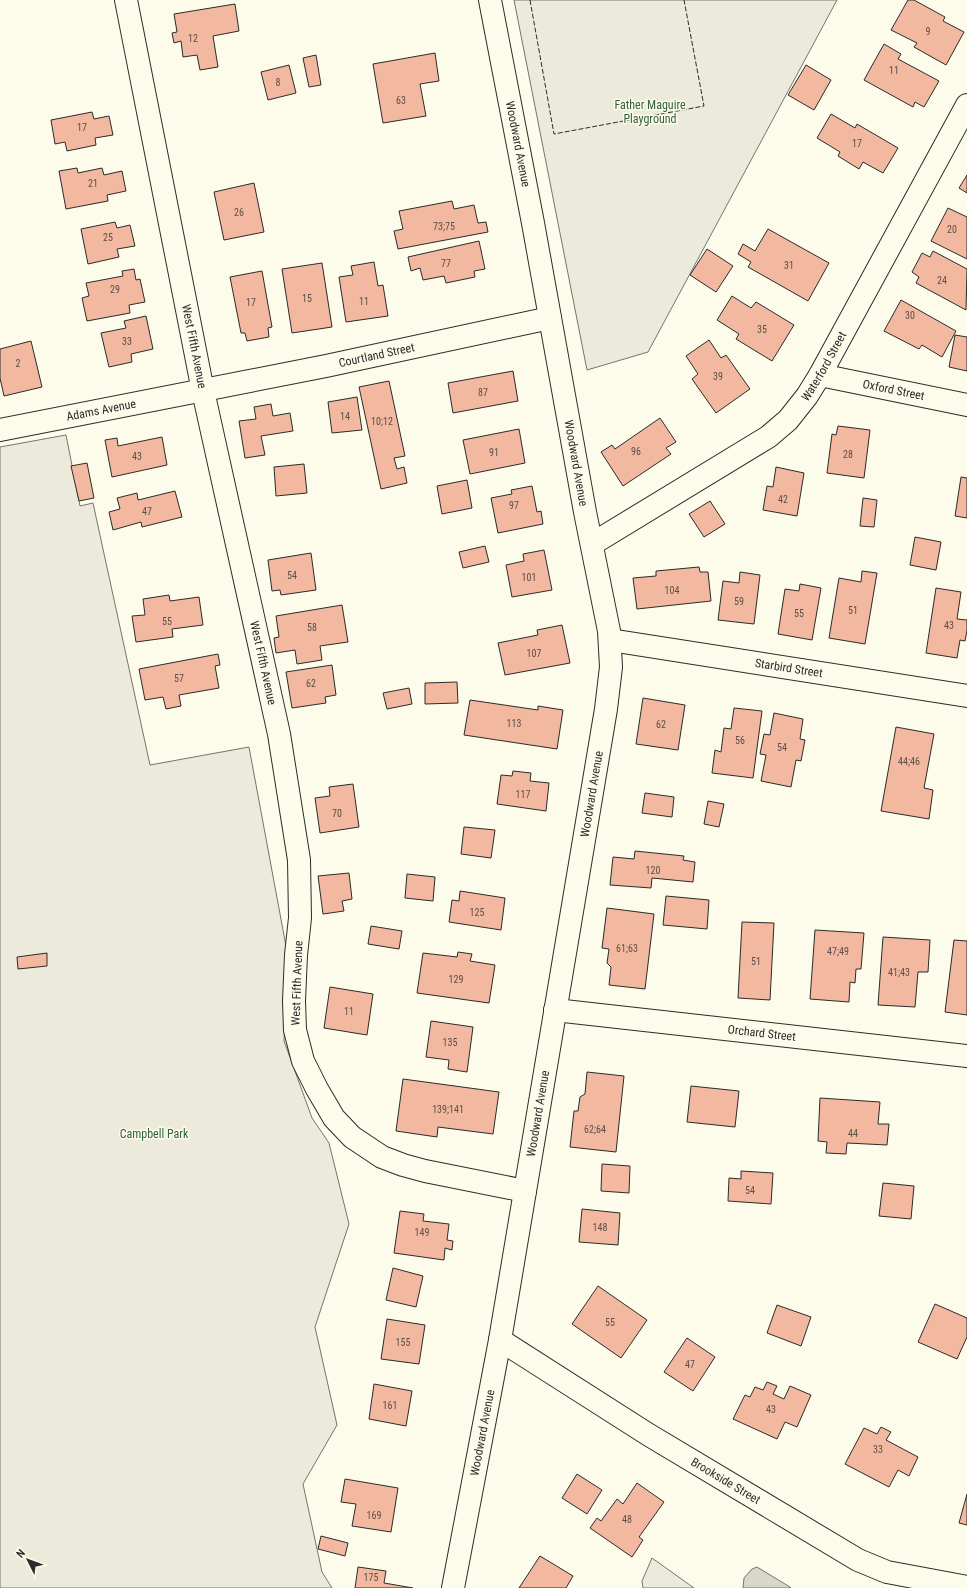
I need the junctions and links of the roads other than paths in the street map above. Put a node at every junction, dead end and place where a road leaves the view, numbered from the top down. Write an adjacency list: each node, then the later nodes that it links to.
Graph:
1 (126, 0): 6 (street, West Fifth Avenue)
2 (490, 0): 4 (street, Woodward Avenue)
3 (967, 105): 5 (street, Waterford Street)
4 (550, 318): 6 (street, Courtland Street); 9 (street, Woodward Avenue)
5 (820, 375): 7 (street, Oxford Street); 9 (street, Waterford Street)
6 (203, 391): 8 (street, Adams Avenue); 14 (street, West Fifth Avenue)
7 (967, 405)
8 (0, 430)
9 (592, 544): 10 (street, Woodward Avenue)
10 (610, 640): 11 (street, Starbird Street); 12 (street, Woodward Avenue)
11 (967, 696)
12 (556, 1010): 13 (street, Orchard Street); 14 (street, Woodward Avenue)
13 (967, 1056)
14 (525, 1191): 15 (street, Woodward Avenue)
15 (500, 1340): 16 (street, Brookside Street); 17 (street, Woodward Avenue)
16 (967, 1587)
17 (453, 1588)

